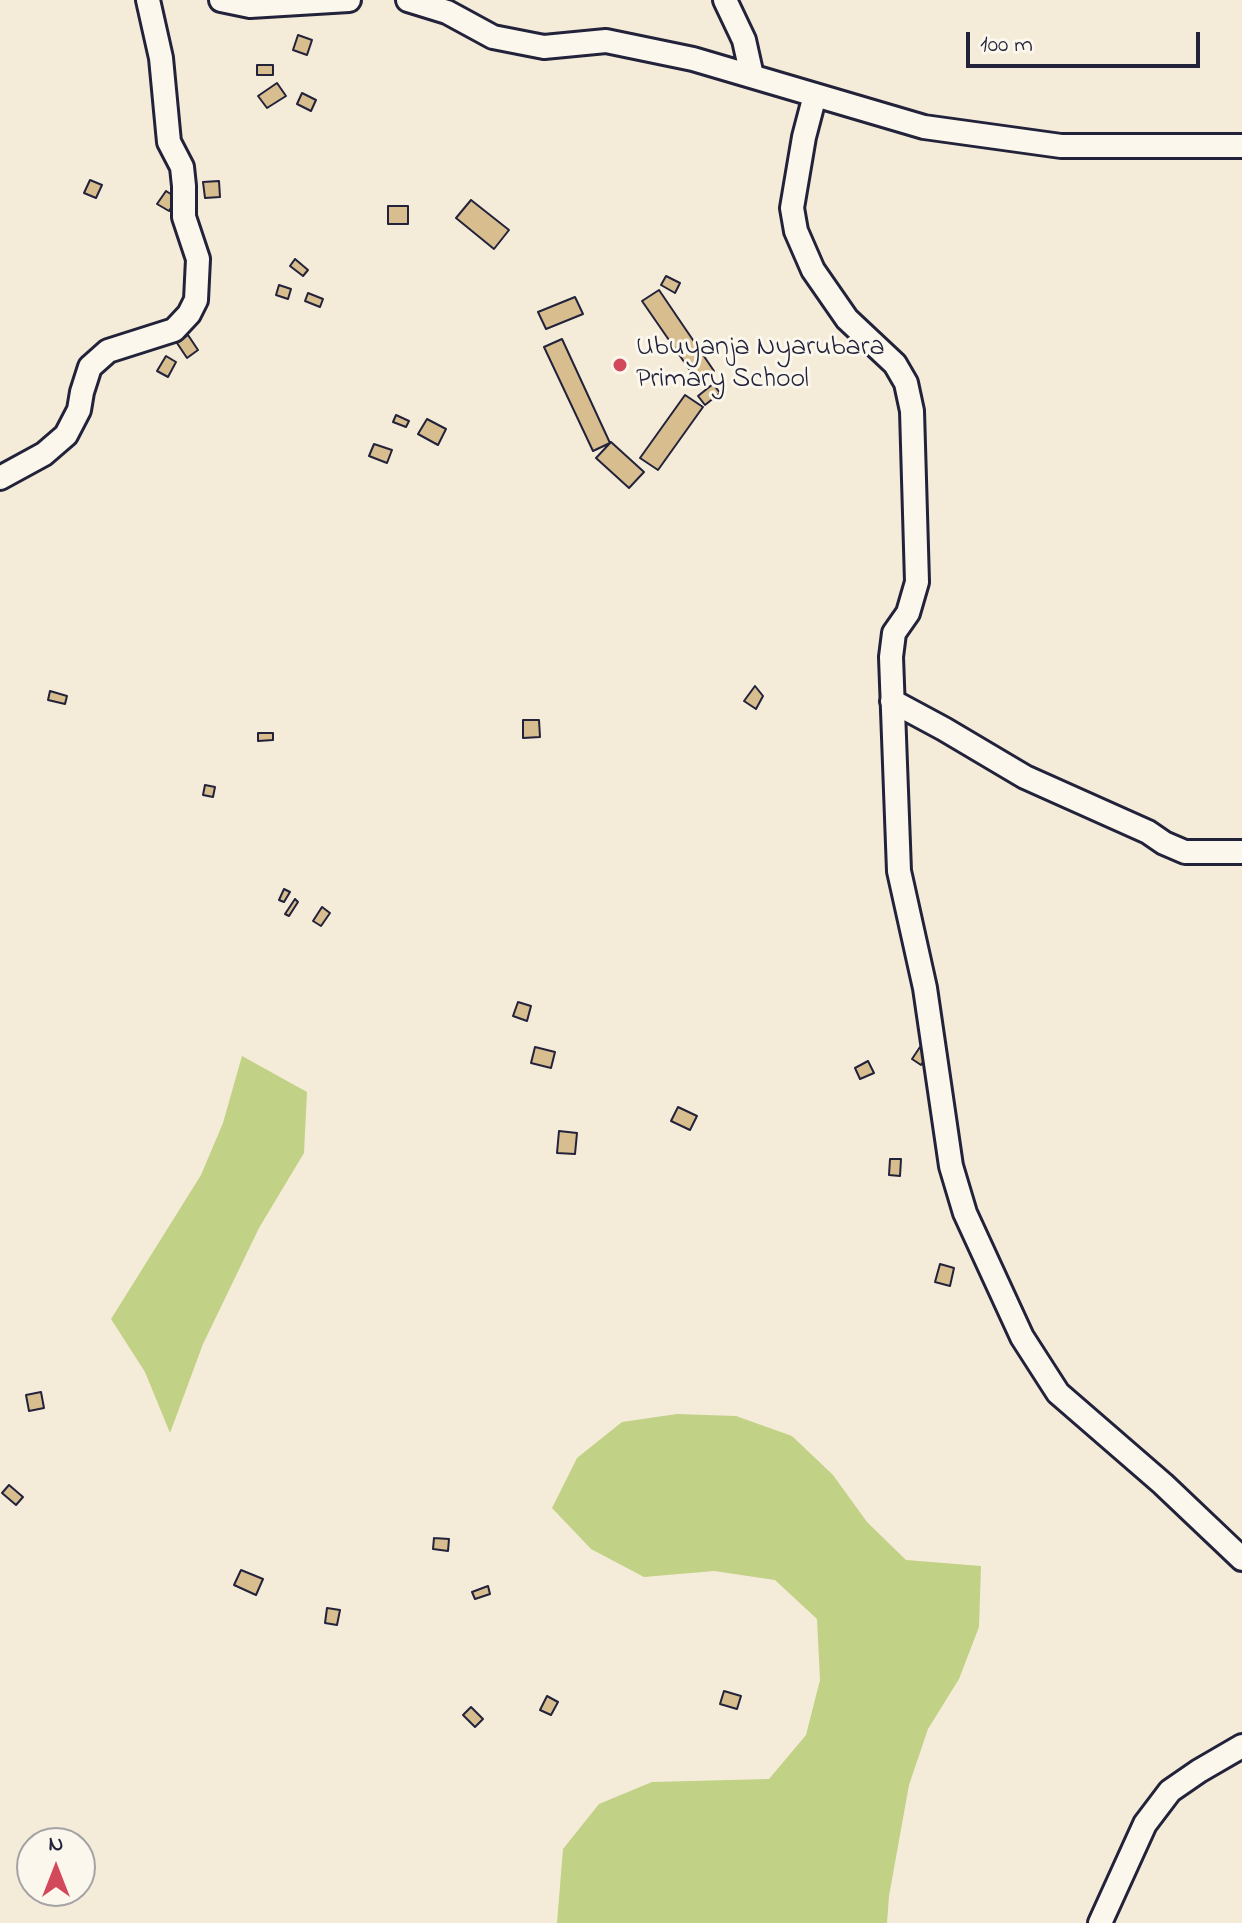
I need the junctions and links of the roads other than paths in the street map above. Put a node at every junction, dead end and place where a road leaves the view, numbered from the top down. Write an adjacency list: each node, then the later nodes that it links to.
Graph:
1 (148, 0): 9 (street)
2 (221, 0): 3 (street)
3 (349, 0)
4 (408, 0): 6 (street)
5 (725, 0): 6 (street)
6 (752, 76): 7 (street)
7 (815, 95): 8 (street); 10 (street)
8 (1242, 146)
9 (0, 478)
10 (892, 701): 11 (street); 12 (street)
11 (1242, 852)
12 (1242, 1559)
13 (1242, 1746): 14 (street)
14 (1100, 1923)

